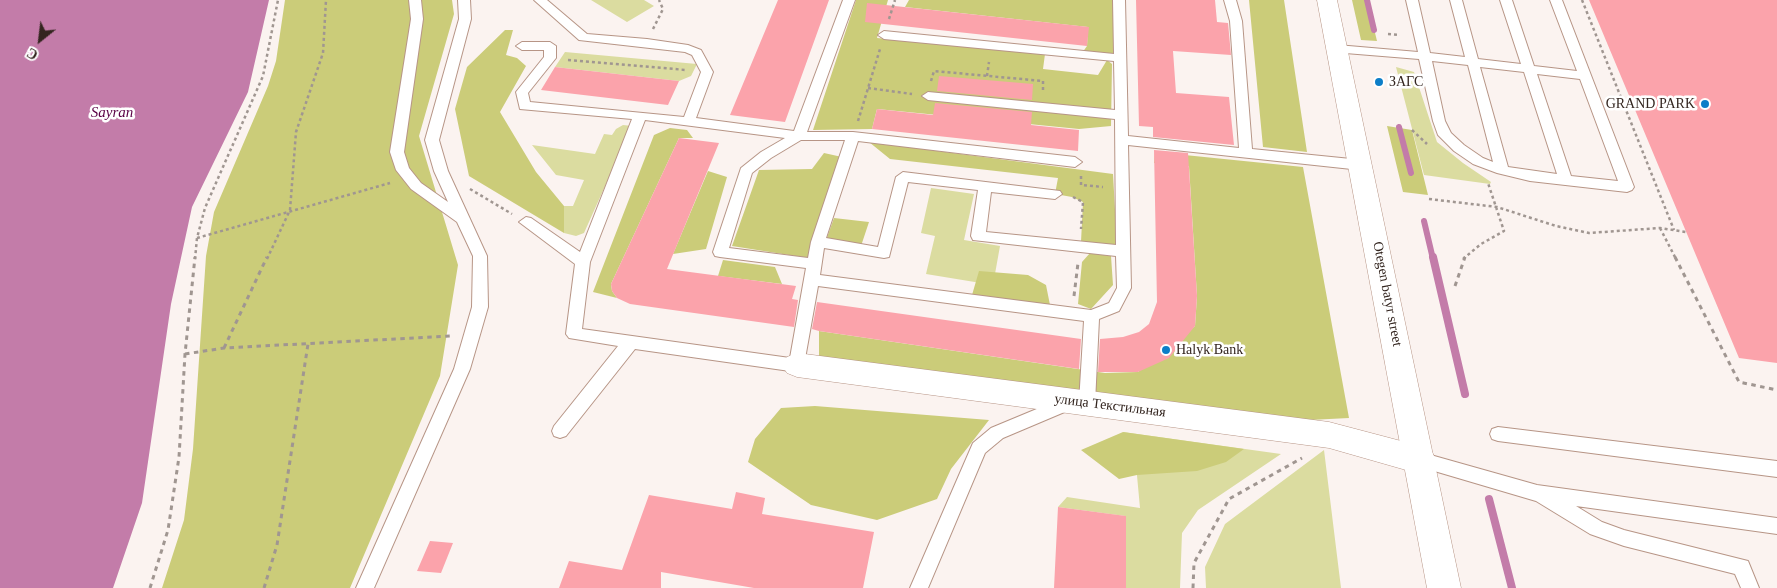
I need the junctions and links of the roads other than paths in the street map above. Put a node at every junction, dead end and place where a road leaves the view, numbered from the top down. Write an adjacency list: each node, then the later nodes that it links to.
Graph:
1 (415, 0): 34 (lane)
2 (464, 0): 34 (lane)
3 (540, 0): 23 (lane)
4 (849, 0): 24 (lane)
5 (1119, 0): 16 (lane)
6 (1230, 0): 27 (lane)
7 (1326, 0): 14 (main road, Otegen batyr street)
8 (1412, 0): 15 (lane)
9 (1456, 0): 17 (lane)
10 (1506, 0): 18 (lane)
11 (1556, 0): 19 (lane)
12 (884, 35): 16 (lane)
13 (522, 46): 21 (lane)
14 (1337, 49): 15 (lane); 29 (main road, Otegen batyr street)
15 (1424, 56): 17 (lane); 30 (lane)
16 (1120, 58): 22 (lane)
17 (1473, 62): 18 (lane); 30 (lane)
18 (1529, 69): 19 (lane); 31 (lane)
19 (1585, 76): 31 (lane)
20 (928, 96): 22 (lane)
21 (640, 115): 23 (lane); 38 (lane)
22 (1120, 115): 26 (lane)
23 (689, 121): 24 (lane)
24 (799, 136): 25 (lane); 39 (lane)
25 (853, 136): 28 (lane); 36 (lane)
26 (1120, 140): 27 (lane); 37 (lane)
27 (1246, 153): 29 (lane)
28 (1075, 162)
29 (1361, 165): 47 (main road, Otegen batyr street)
30 (1502, 170): 31 (lane)
31 (1566, 180)
32 (985, 186): 33 (lane); 36 (lane); 37 (lane)
33 (1055, 194)
34 (462, 219): 51 (lane)
35 (526, 222): 38 (lane)
36 (818, 242): 39 (lane)
37 (1123, 251): 41 (lane)
38 (583, 262): 42 (lane)
39 (815, 264): 40 (lane)
40 (813, 280): 41 (lane); 43 (lane)
41 (1092, 316): 44 (lane)
42 (630, 342): 43 (lane); 45 (lane)
43 (797, 365): 44 (main road, улица Текстильная)
44 (1079, 402): 47 (main road, улица Текстильная); 52 (lane)
45 (560, 431)
46 (1498, 434): 48 (lane)
47 (1420, 460): 49 (lane); 53 (main road, Otegen batyr street)
48 (1777, 469)
49 (1537, 493): 50 (lane); 54 (lane)
50 (1777, 526)
51 (365, 588)
52 (919, 588)
53 (1444, 588)
54 (1750, 588)

